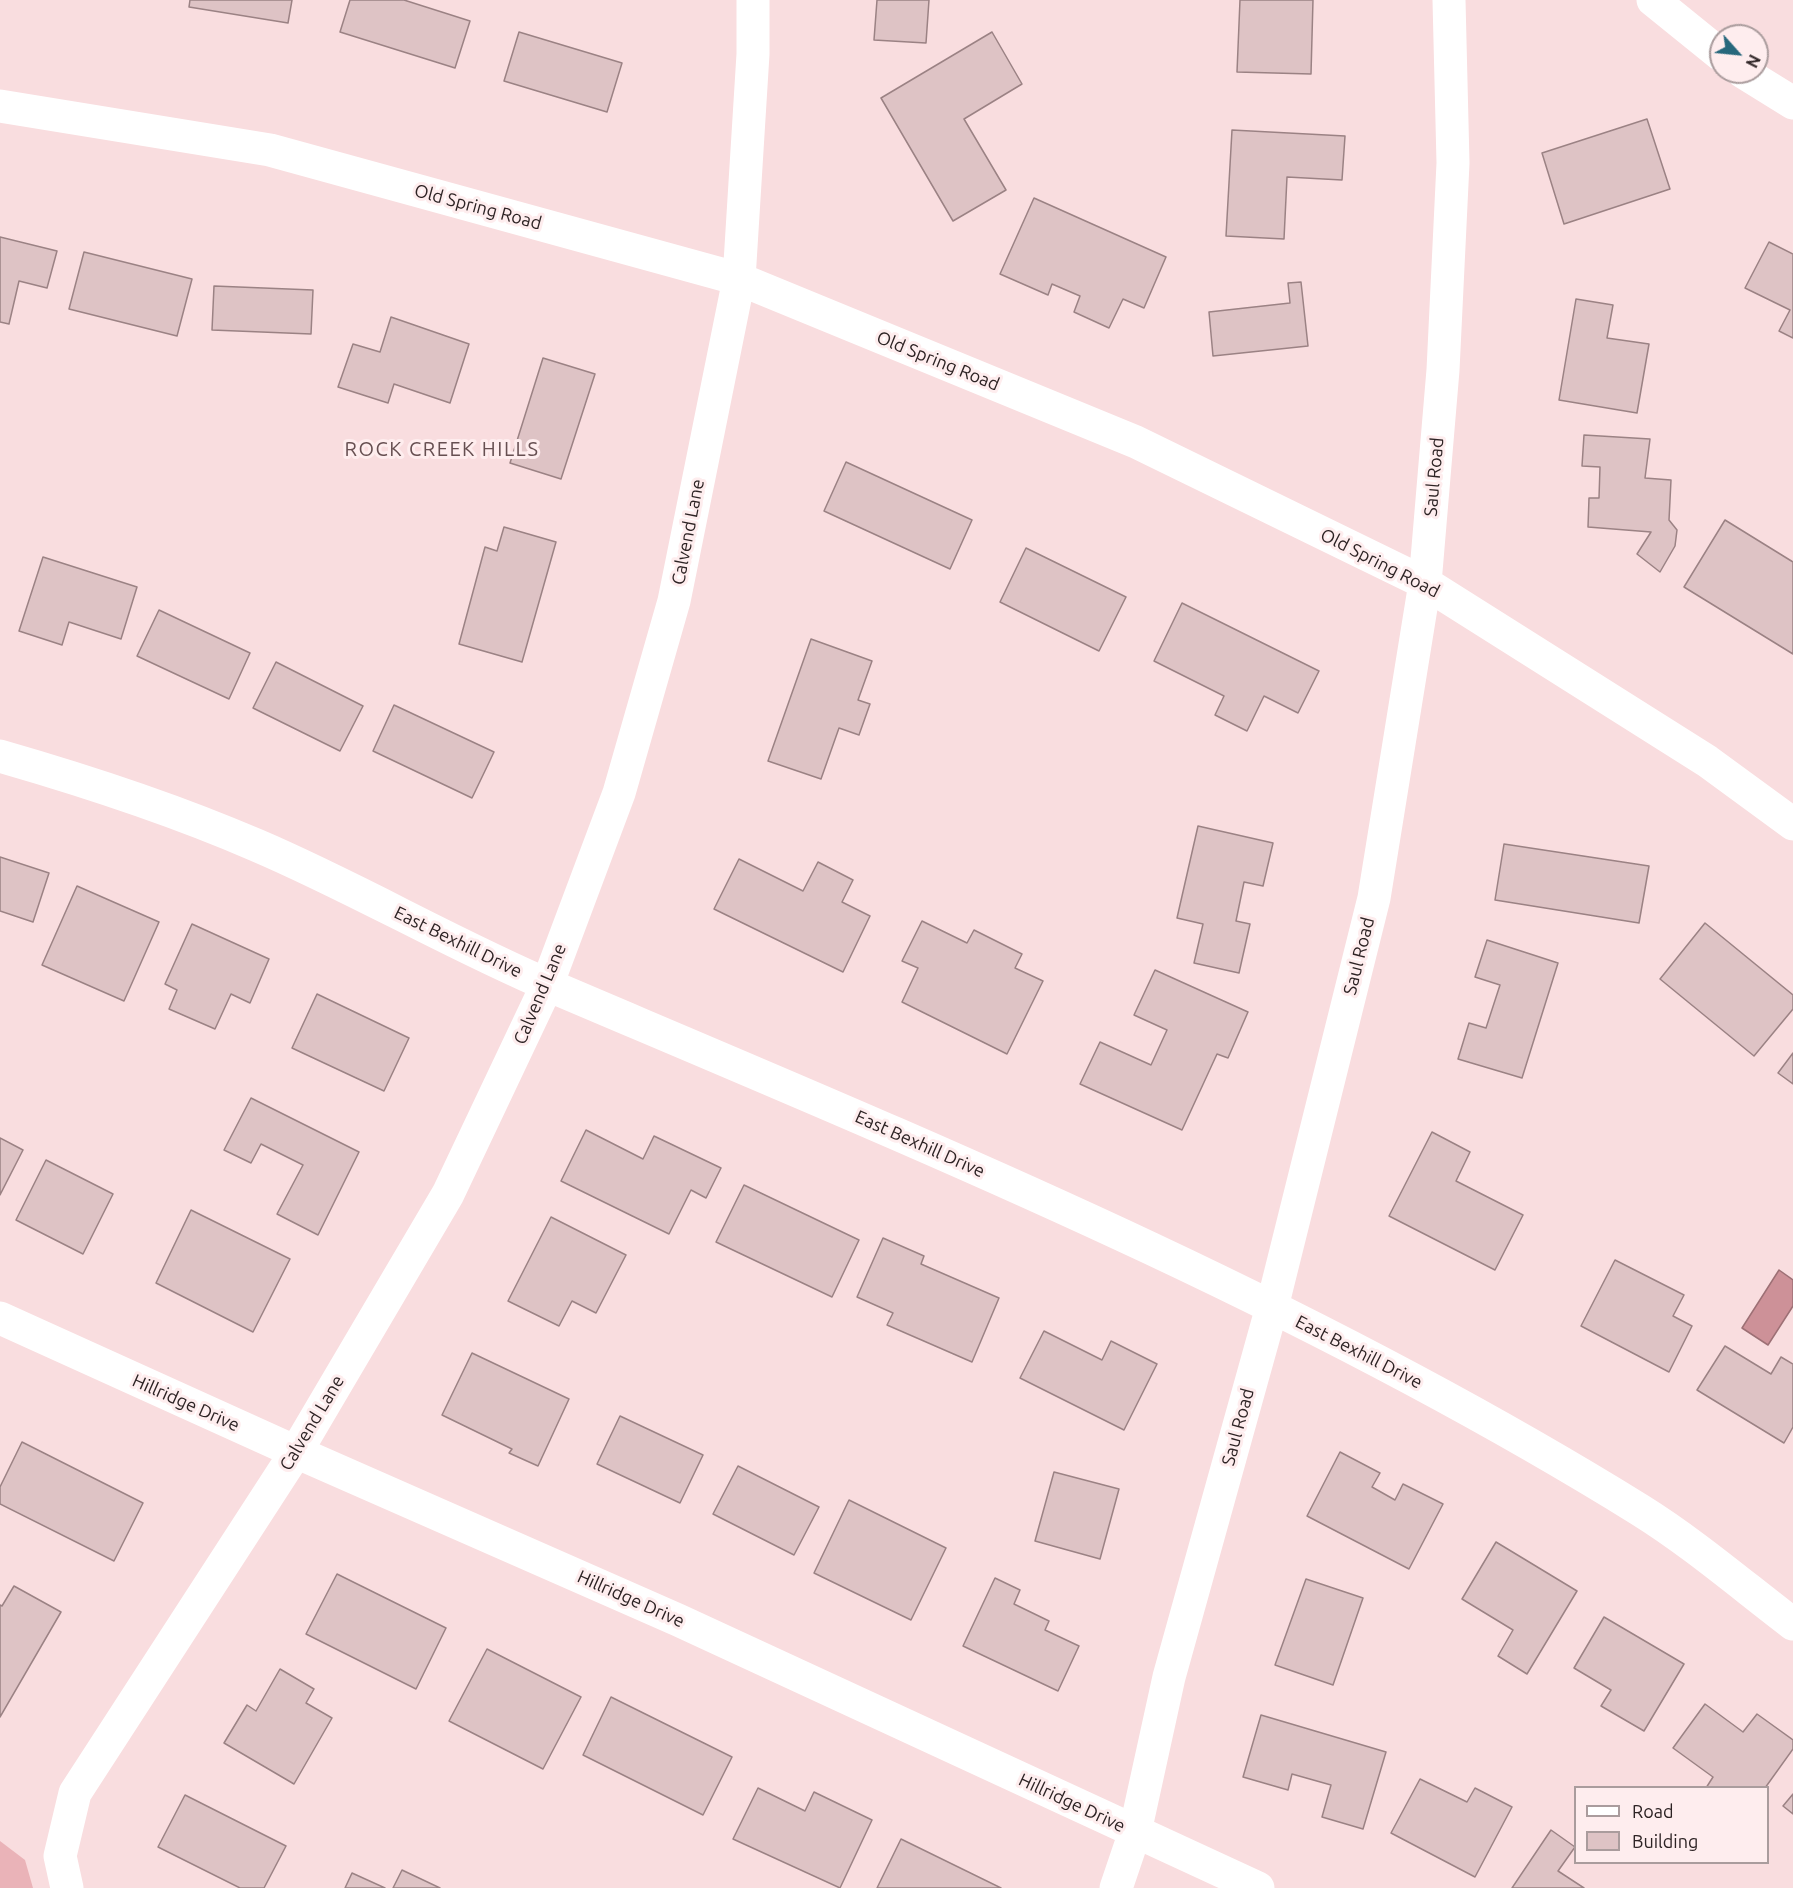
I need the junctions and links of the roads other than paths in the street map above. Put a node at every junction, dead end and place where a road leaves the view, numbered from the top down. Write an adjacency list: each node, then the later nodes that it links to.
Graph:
1 (753, 0): 8 (street, Calvend Lane)
2 (1449, 0): 9 (street, Saul Road)
3 (1653, 0): 4 (street)
4 (1709, 45)
5 (1762, 84): 6 (street)
6 (1793, 103)
7 (0, 106): 8 (street, Old Spring Road)
8 (739, 279): 9 (street, Old Spring Road); 12 (street, Calvend Lane)
9 (1425, 583): 11 (street, Old Spring Road); 13 (street, Saul Road)
10 (0, 756): 12 (street, East Bexhill Drive)
11 (1793, 824)
12 (546, 985): 13 (street, East Bexhill Drive); 15 (street, Calvend Lane)
13 (1272, 1307): 16 (street, East Bexhill Drive); 17 (street, Saul Road)
14 (0, 1318): 15 (street, Hillridge Drive)
15 (296, 1452): 17 (street, Hillridge Drive); 18 (street, Calvend Lane)
16 (1793, 1624)
17 (1135, 1832): 19 (street, Saul Road); 20 (street, Hillridge Drive)
18 (67, 1888)
19 (1116, 1888)
20 (1258, 1888)

